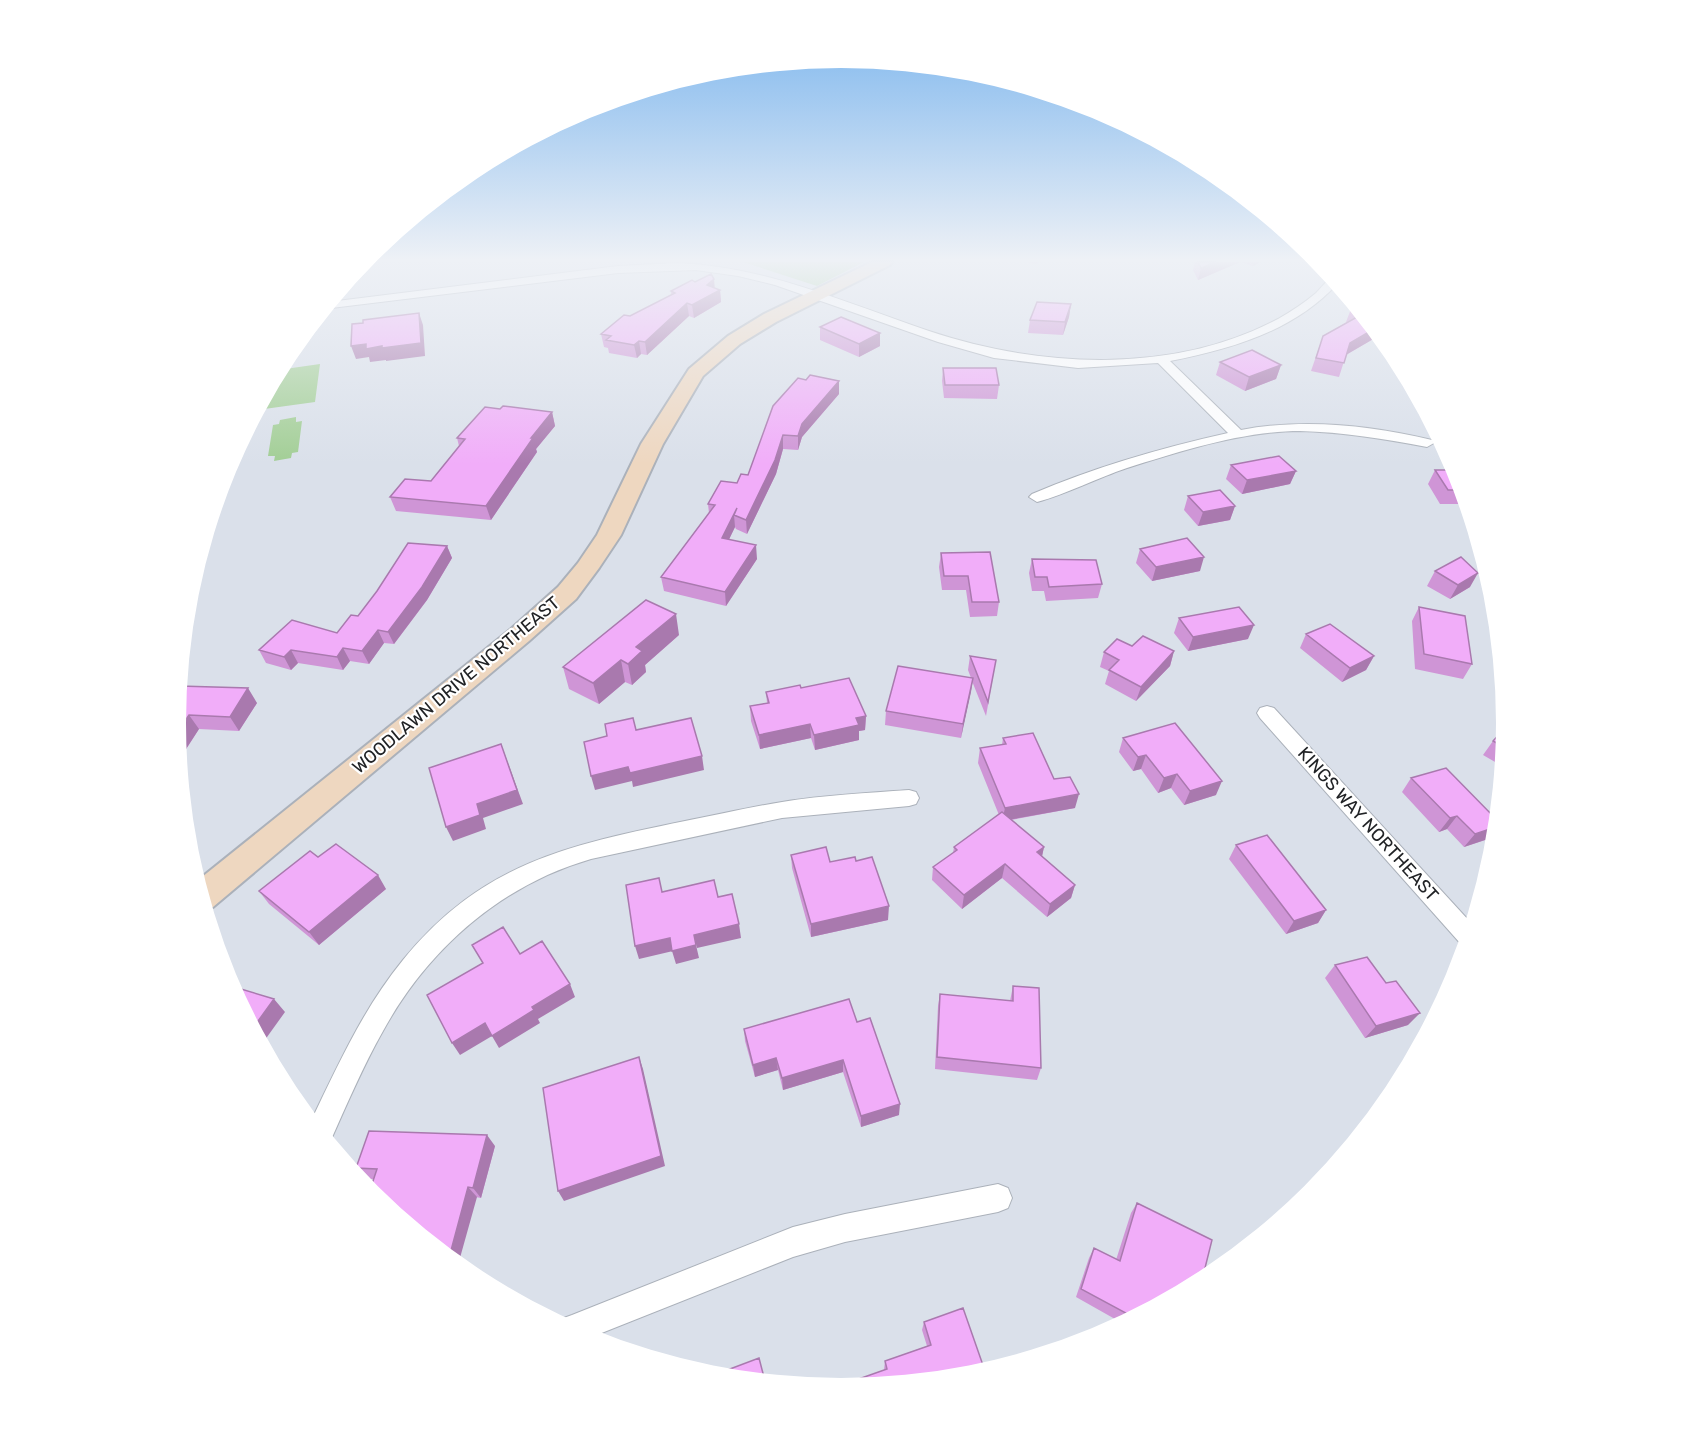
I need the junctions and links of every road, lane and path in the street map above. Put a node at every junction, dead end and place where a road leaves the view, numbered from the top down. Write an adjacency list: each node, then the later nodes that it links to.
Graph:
1 (751, 329): 10 (street, WOODLAWN DRIVE NORTHEAST)
2 (913, 329): 4 (street)
3 (1265, 329): 4 (street)
4 (1161, 359): 5 (street)
5 (1238, 435): 6 (street); 7 (street)
6 (1427, 443)
7 (1037, 497)
8 (1267, 713): 11 (street, KINGS WAY NORTHEAST)
9 (909, 798): 12 (street)
10 (208, 891)
11 (1464, 924)
12 (324, 1124)
13 (998, 1198): 14 (street)
14 (584, 1325)

